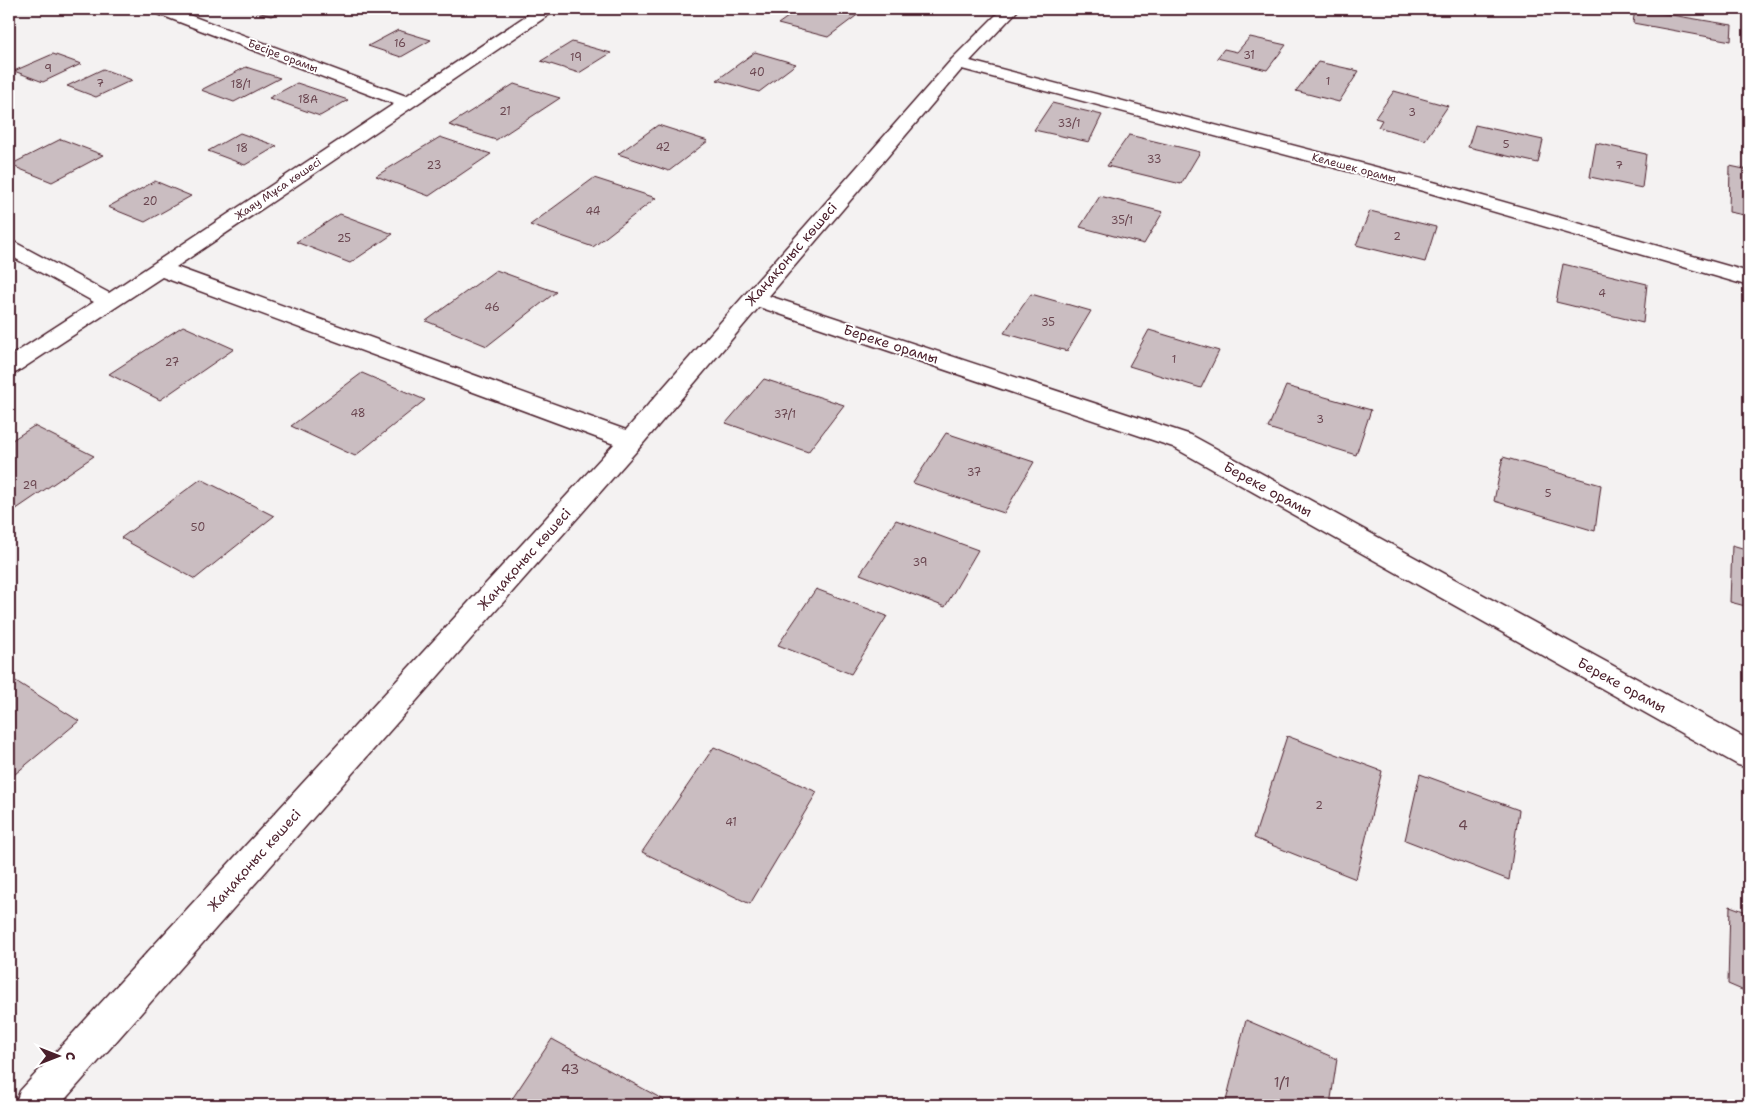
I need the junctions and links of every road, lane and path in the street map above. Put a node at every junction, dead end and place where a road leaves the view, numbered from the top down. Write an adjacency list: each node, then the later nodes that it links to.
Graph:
1 (160, 9): 5 (street, Бесіре орамы)
2 (547, 9): 5 (street, Жаяу Мұса көшесі)
3 (1011, 9): 4 (street, Жаңақоныс көшесі)
4 (958, 63): 8 (street, Келешек орамы); 9 (street, Жаңақоныс көшесі)
5 (406, 102): 7 (street, Жаяу Мұса көшесі)
6 (9, 247): 10 (street)
7 (158, 268): 10 (street, Жаяу Мұса көшесі); 12 (street)
8 (1749, 279)
9 (753, 298): 12 (street, Жаңақоныс көшесі); 13 (street, Береке орамы)
10 (110, 302): 11 (street, Жаяу Мұса көшесі)
11 (9, 367)
12 (630, 441): 14 (street, Жаңақоныс көшесі)
13 (1749, 755)
14 (34, 1105)

